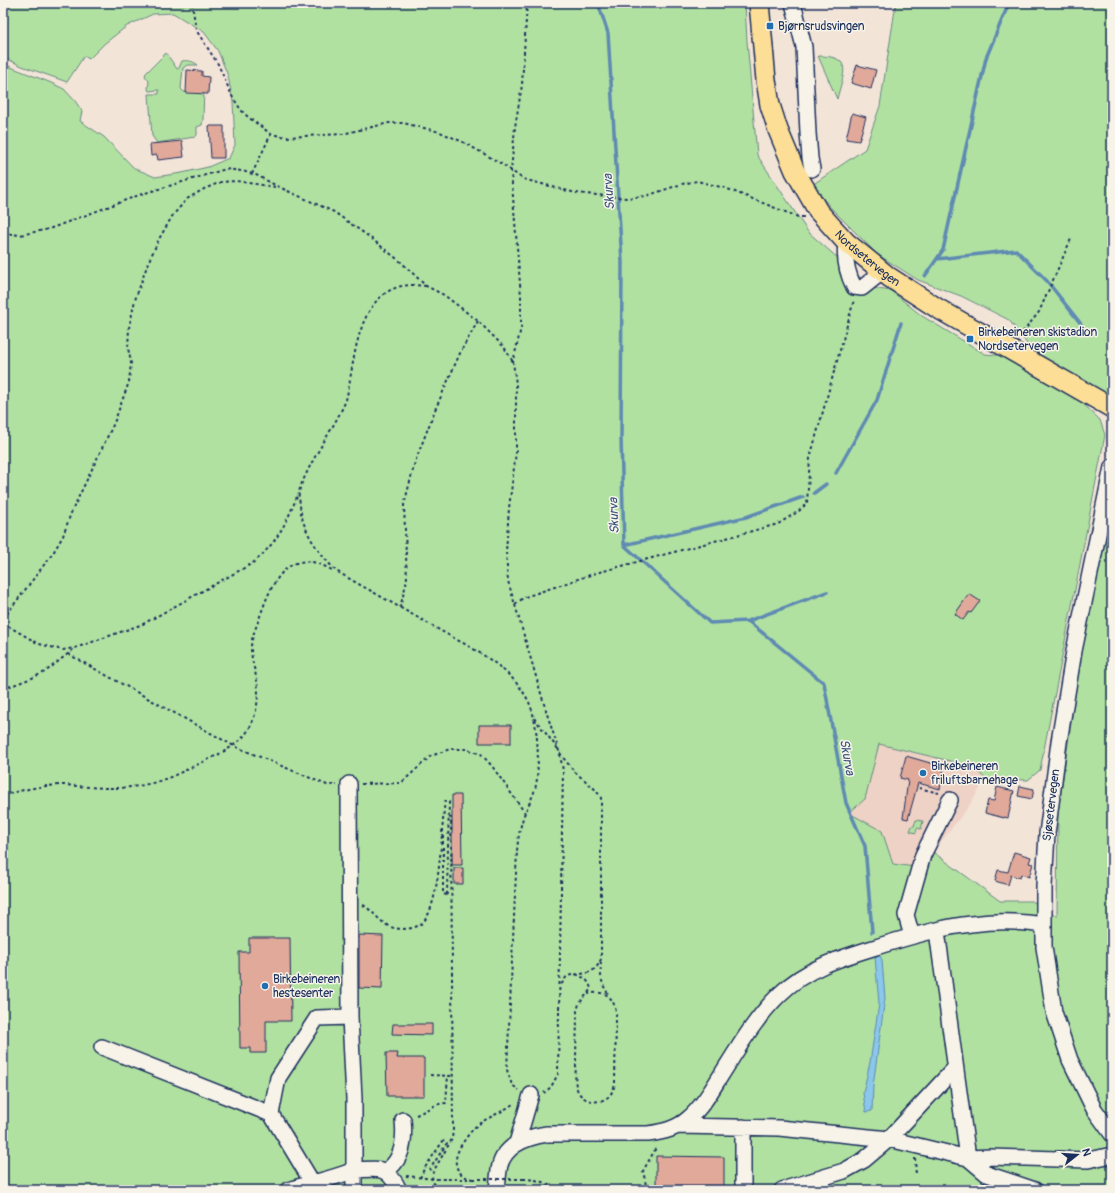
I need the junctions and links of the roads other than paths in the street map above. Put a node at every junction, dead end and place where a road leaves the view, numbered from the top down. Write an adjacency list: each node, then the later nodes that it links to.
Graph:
1 (759, 3): 4 (main road, Nordsetervegen)
2 (792, 3): 3 (street)
3 (812, 169)
4 (846, 242): 5 (main road, Nordsetervegen); 5 (street)
5 (882, 272): 6 (main road, Nordsetervegen)
6 (1112, 408)
7 (1112, 467): 10 (street, Sjøsetervegen)
8 (349, 784): 13 (street)
9 (950, 800): 12 (street)
10 (1044, 925): 11 (street); 21 (street, Sjøsetervegen)
11 (937, 930): 12 (street); 15 (street)
12 (912, 936): 19 (street)
13 (350, 1017): 17 (street); 26 (street)
14 (102, 1047): 17 (street)
15 (955, 1068): 22 (street); 25 (street)
16 (526, 1094): 23 (street)
17 (271, 1114): 28 (street)
18 (403, 1120): 27 (street)
19 (678, 1126): 20 (street); 23 (street)
20 (743, 1127): 22 (street); 33 (street)
21 (1112, 1134)
22 (889, 1138): 25 (street); 34 (street)
23 (517, 1143): 32 (street)
24 (1112, 1155): 25 (street)
25 (968, 1158): 35 (street)
26 (354, 1170): 27 (street); 28 (street); 30 (street)
27 (386, 1171): 31 (street)
28 (312, 1182): 29 (street)
29 (288, 1190)
30 (354, 1190)
31 (399, 1190)
32 (497, 1190)
33 (743, 1190)
34 (782, 1190)
35 (1035, 1190)

